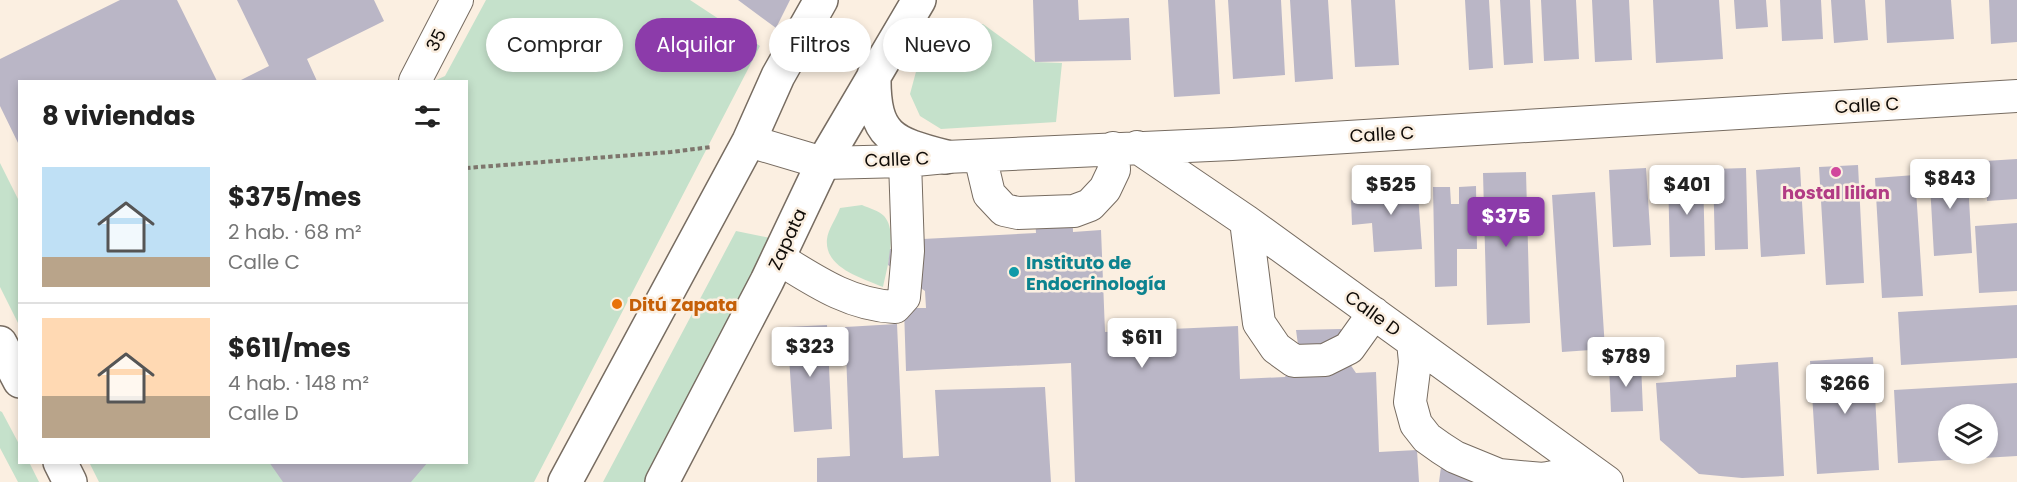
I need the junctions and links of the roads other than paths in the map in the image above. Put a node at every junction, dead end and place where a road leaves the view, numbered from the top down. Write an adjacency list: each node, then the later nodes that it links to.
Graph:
1 (457, 0): 5 (street, 35)
2 (821, 0): 7 (main road)
3 (919, 0): 4 (main road, Zapata)
4 (874, 75): 11 (main road); 13 (main road, Zapata)
5 (416, 80)
6 (2017, 96): 8 (street, Calle C)
7 (749, 141): 13 (street, Calle C); 26 (main road)
8 (1232, 144): 9 (street, Calle C); 14 (street)
9 (1125, 147): 10 (street, Calle C); 10 (street); 14 (street, Calle D)
10 (981, 156): 11 (street, Calle C)
11 (946, 157): 12 (street, Calle C)
12 (904, 161): 13 (street, Calle C); 16 (street)
13 (823, 162): 16 (main road, Zapata)
14 (1214, 200): 15 (street, Calle D)
15 (1246, 221): 17 (street, Calle D); 17 (street)
16 (778, 258): 27 (main road, Zapata)
17 (1374, 313): 20 (street, Calle D)
18 (18, 334): 19 (street)
19 (0, 342): 21 (main road)
20 (1413, 342): 23 (street, Calle D); 24 (street)
21 (18, 377)
22 (61, 464): 25 (main road)
23 (1598, 476): 24 (street)
24 (1542, 480)
25 (70, 482)
26 (565, 482)
27 (662, 482)

